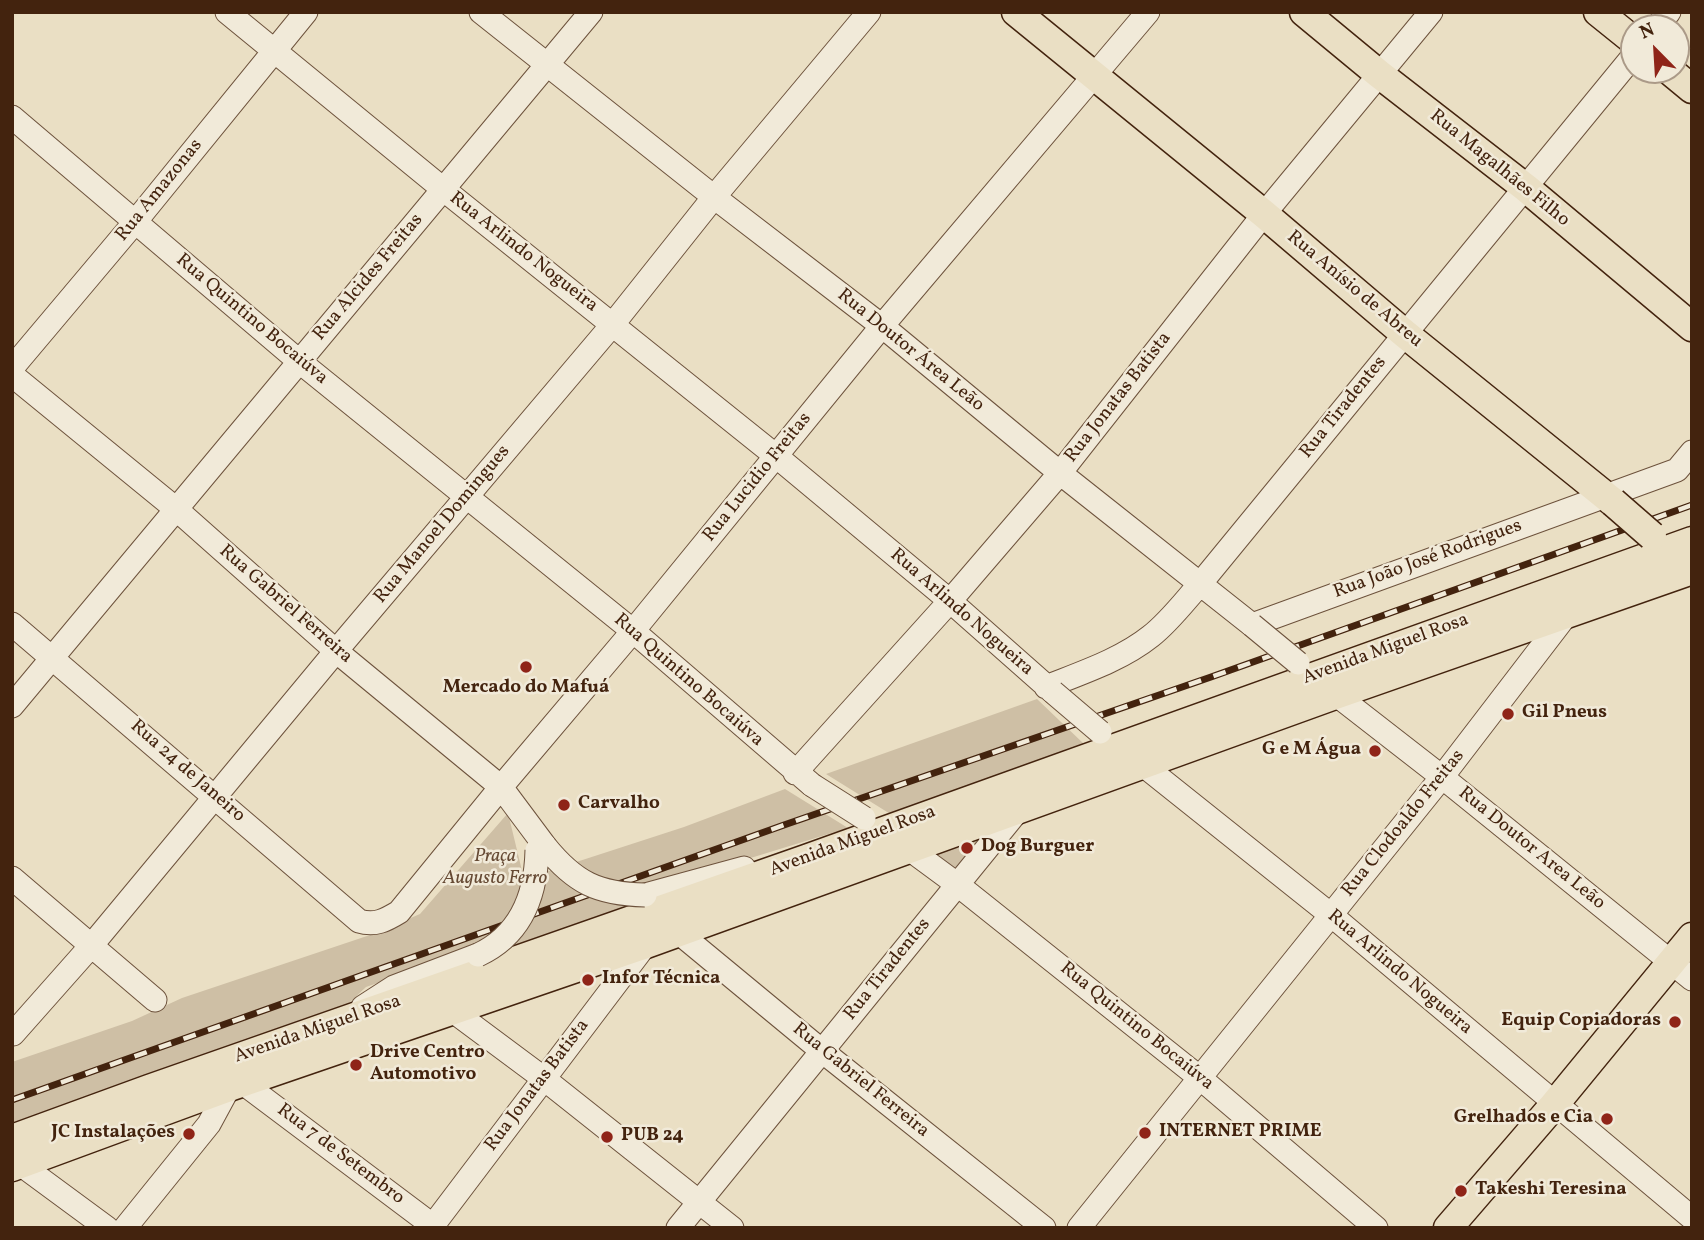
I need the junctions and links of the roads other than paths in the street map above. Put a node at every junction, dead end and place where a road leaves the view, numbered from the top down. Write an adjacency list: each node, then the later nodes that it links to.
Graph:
1 (227, 12): 12 (street, Rua Arlindo Nogueira)
2 (306, 12): 12 (street, Rua Amazonas)
3 (481, 12): 13 (street, Rua Doutor Área Leão)
4 (591, 12): 13 (street, Rua Alcides Freitas)
5 (869, 12): 20 (street, Rua Manoel Domingues)
6 (1016, 12): 16 (main road, Rua Anísio de Abreu)
7 (1148, 12): 16 (street, Rua Lucidio Freitas)
8 (1304, 12): 15 (main road, Rua Magalhães Filho)
9 (1432, 12): 15 (street, Rua Jonatas Batista)
10 (1598, 12): 11 (main road)
11 (1620, 30)
12 (274, 50): 19 (street, Rua Arlindo Nogueira); 22 (street, Rua Amazonas)
13 (546, 65): 19 (street, Rua Alcides Freitas); 20 (street, Rua Doutor Área Leão)
14 (1620, 72): 18 (street, Rua Tiradentes)
15 (1379, 74): 18 (main road, Rua Magalhães Filho); 21 (street, Rua Jonatas Batista)
16 (1095, 76): 21 (main road, Rua Anísio de Abreu); 24 (street, Rua Lucidio Freitas)
17 (12, 117): 22 (street, Rua Quintino Bocaiúva)
18 (1525, 188): 25 (main road, Rua Magalhães Filho); 26 (street, Rua Tiradentes)
19 (443, 189): 23 (street, Rua Arlindo Nogueira); 27 (street, Rua Alcides Freitas)
20 (714, 197): 23 (street, Rua Manoel Domingues); 24 (street, Rua Doutor Área Leão)
21 (1264, 214): 26 (main road, Rua Anísio de Abreu); 32 (street, Rua Jonatas Batista)
22 (135, 222): 27 (street, Rua Quintino Bocaiúva); 28 (street, Rua Amazonas)
23 (613, 324): 30 (street, Rua Arlindo Nogueira); 33 (street, Rua Manoel Domingues)
24 (882, 326): 30 (street, Rua Lucidio Freitas); 32 (street, Rua Doutor Área Leão)
25 (1692, 327)
26 (1405, 334): 34 (main road, Rua Anísio de Abreu); 38 (street, Rua Tiradentes)
27 (300, 362): 33 (street, Rua Quintino Bocaiúva); 35 (street, Rua Alcides Freitas)
28 (12, 368)
29 (12, 375): 35 (street, Rua Gabriel Ferreira)
30 (776, 456): 39 (street, Rua Arlindo Nogueira); 43 (street, Rua Lucidio Freitas)
31 (1687, 462): 34 (street)
32 (1060, 473): 38 (street, Rua Doutor Área Leão); 39 (street, Rua Jonatas Batista)
33 (468, 497): 43 (street, Rua Quintino Bocaiúva); 44 (street, Rua Manoel Domingues)
34 (1609, 499): 36 (main road, Rua Anísio de Abreu, bridge); 42 (street, Rua João José Rodrigues)
35 (176, 509): 44 (street, Rua Gabriel Ferreira); 45 (street, Rua Alcides Freitas)
36 (1671, 542): 37 (main road, Rua Anísio de Abreu); 46 (main road, Avenida Miguel Rosa)
37 (1692, 569): 40 (main road, Avenida Miguel Rosa)
38 (1200, 584): 42 (street, Rua Doutor Área Leão); 47 (street, Rua Tiradentes)
39 (950, 601): 47 (street, Rua Arlindo Nogueira); 53 (street, Rua Jonatas Batista)
40 (1567, 614): 48 (main road, Avenida Miguel Rosa); 52 (street, Rua Clodoaldo Freitas)
41 (12, 624): 45 (street, Rua 24 de Janeiro)
42 (1252, 625): 46 (street, Rua Doutor Área Leão, bridge)
43 (632, 631): 53 (street, Rua Quintino Bocaiúva); 54 (street, Rua Lucidio Freitas)
44 (337, 651): 54 (street, Rua Gabriel Ferreira); 55 (street, Rua Manoel Domingues)
45 (53, 657): 49 (street, Rua Alcides Freitas); 55 (street, Rua 24 de Janeiro)
46 (1306, 670): 48 (street, Rua Doutor Área Leão); 50 (main road, Avenida Miguel Rosa)
47 (1050, 689): 50 (street, Rua Arlindo Nogueira, bridge)
48 (1335, 695): 51 (main road, Avenida Miguel Rosa); 52 (street, Rua Doutor Area Leão)
49 (12, 706)
50 (1110, 739): 51 (street, Rua Arlindo Nogueira); 57 (main road, Avenida Miguel Rosa)
51 (1143, 764): 56 (main road, Avenida Miguel Rosa); 63 (street, Rua Arlindo Nogueira)
52 (1442, 777): 63 (street, Rua Clodoaldo Freitas); 69 (street, Rua Doutor Area Leão)
53 (803, 779): 57 (street, Rua Quintino Bocaiúva, bridge)
54 (501, 786): 58 (street, Rua Gabriel Ferreira); 64 (street, Rua Lucidio Freitas)
55 (215, 796): 64 (street, Rua 24 de Janeiro); 68 (street, Rua Manoel Domingues)
56 (1019, 809): 59 (main road, Avenida Miguel Rosa); 62 (street, Rua Tiradentes)
57 (874, 824): 59 (street, Rua Quintino Bocaiúva); 60 (main road, Avenida Miguel Rosa)
58 (539, 843): 60 (street, Rua Gabriel Ferreira, bridge); 72 (street, bridge)
59 (908, 848): 62 (street, Rua Quintino Bocaiúva); 65 (main road, Avenida Miguel Rosa)
60 (806, 859): 72 (main road, Avenida Miguel Rosa)
61 (12, 878): 68 (street)
62 (958, 885): 74 (street, Rua Tiradentes); 76 (street, Rua Quintino Bocaiúva)
63 (1331, 915): 76 (street, Rua Clodoaldo Freitas); 79 (street, Rua Arlindo Nogueira)
64 (359, 921)
65 (678, 932): 67 (main road, Avenida Miguel Rosa); 74 (street, Rua Gabriel Ferreira)
66 (1692, 937): 69 (main road)
67 (646, 944): 71 (main road, Avenida Miguel Rosa); 75 (street, Rua Jonatas Batista)
68 (92, 946): 70 (street); 73 (street, Rua Manoel Domingues)
69 (1681, 971): 79 (main road)
70 (155, 1000)
71 (453, 1011): 75 (street); 77 (main road, Avenida Miguel Rosa)
72 (342, 1021): 78 (main road, Avenida Miguel Rosa)
73 (13, 1034)
74 (822, 1051): 81 (street, Rua Tiradentes); 88 (street, Rua Gabriel Ferreira)
75 (543, 1078): 81 (street); 83 (street, Rua Jonatas Batista)
76 (1199, 1078): 89 (street, Rua Clodoaldo Freitas); 90 (street, Rua Quintino Bocaiúva)
77 (236, 1085): 78 (main road, Avenida Miguel Rosa); 83 (street, Rua 7 de Setembro); 85 (street)
78 (153, 1101): 80 (main road, Avenida Miguel Rosa)
79 (1555, 1105): 82 (street, Rua Arlindo Nogueira); 91 (main road)
80 (14, 1157): 84 (street)
81 (699, 1203): 86 (street, Rua Tiradentes); 87 (street)
82 (1692, 1218)
83 (433, 1227)
84 (107, 1228)
85 (125, 1228)
86 (678, 1228)
87 (732, 1228)
88 (1044, 1228)
89 (1080, 1228)
90 (1376, 1228)
91 (1448, 1228)

